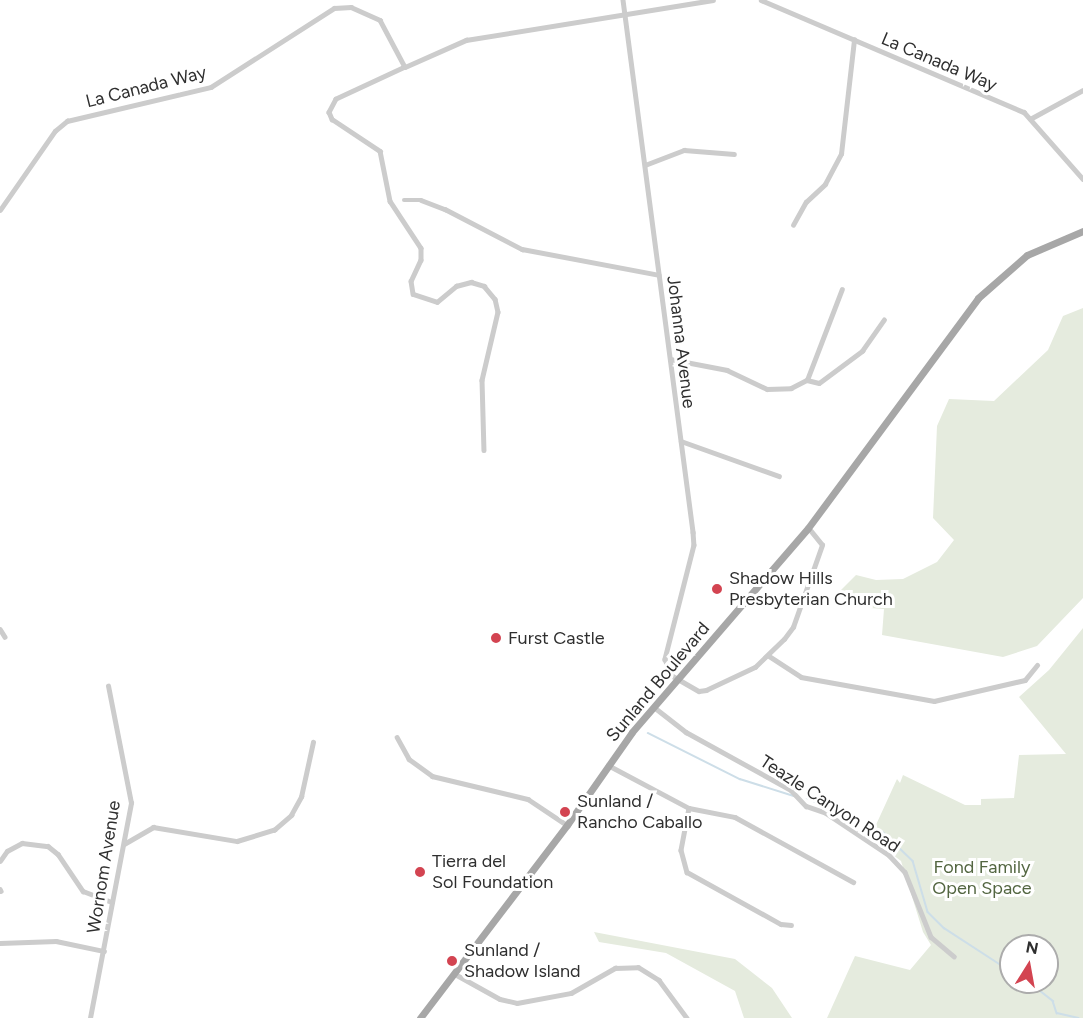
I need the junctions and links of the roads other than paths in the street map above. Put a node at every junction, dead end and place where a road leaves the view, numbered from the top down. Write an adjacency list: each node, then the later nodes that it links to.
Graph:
1 (623, 0): 4 (street, Johanna Avenue)
2 (713, 0): 4 (street)
3 (761, 0): 5 (street, La Canada Way)
4 (625, 13): 6 (street); 10 (street, Johanna Avenue)
5 (854, 40): 8 (street, La Canada Way); 14 (street)
6 (405, 67): 13 (street, La Canada Way); 22 (street)
7 (1083, 90): 8 (street)
8 (1030, 118): 11 (street, La Canada Way)
9 (734, 154): 10 (street)
10 (645, 165): 16 (street, Johanna Avenue)
11 (1083, 179)
12 (404, 200): 16 (street)
13 (0, 210)
14 (793, 225)
15 (1083, 231): 24 (main road, Sunland Boulevard)
16 (659, 275): 19 (street, Johanna Avenue)
17 (842, 289): 20 (street)
18 (884, 320): 20 (street)
19 (670, 359): 20 (street); 21 (street, Johanna Avenue)
20 (807, 380)
21 (681, 441): 23 (street); 29 (street, Johanna Avenue)
22 (484, 450)
23 (779, 476)
24 (808, 528): 27 (street); 29 (main road, Sunland Boulevard)
25 (0, 629): 26 (street)
26 (4, 637)
27 (769, 656): 28 (street); 29 (street)
28 (1037, 665)
29 (678, 680): 31 (main road, Sunland Boulevard)
30 (108, 686): 37 (street, Wornom Avenue)
31 (654, 707): 34 (main road, Sunland Boulevard); 44 (street, Teazle Canyon Road)
32 (398, 737): 36 (street)
33 (313, 742): 37 (street)
34 (608, 765): 35 (street); 36 (main road, Sunland Boulevard)
35 (689, 808): 39 (street); 41 (street)
36 (567, 825): 45 (main road, Sunland Boulevard)
37 (124, 844): 40 (street, Wornom Avenue)
38 (0, 861): 40 (street)
39 (853, 882)
40 (112, 902): 43 (street, Wornom Avenue)
41 (791, 925)
42 (0, 943): 43 (street)
43 (104, 951): 46 (street, Wornom Avenue)
44 (954, 956)
45 (455, 974): 47 (main road, Sunland Boulevard); 48 (street)
46 (90, 1018)
47 (420, 1018)
48 (687, 1018)

